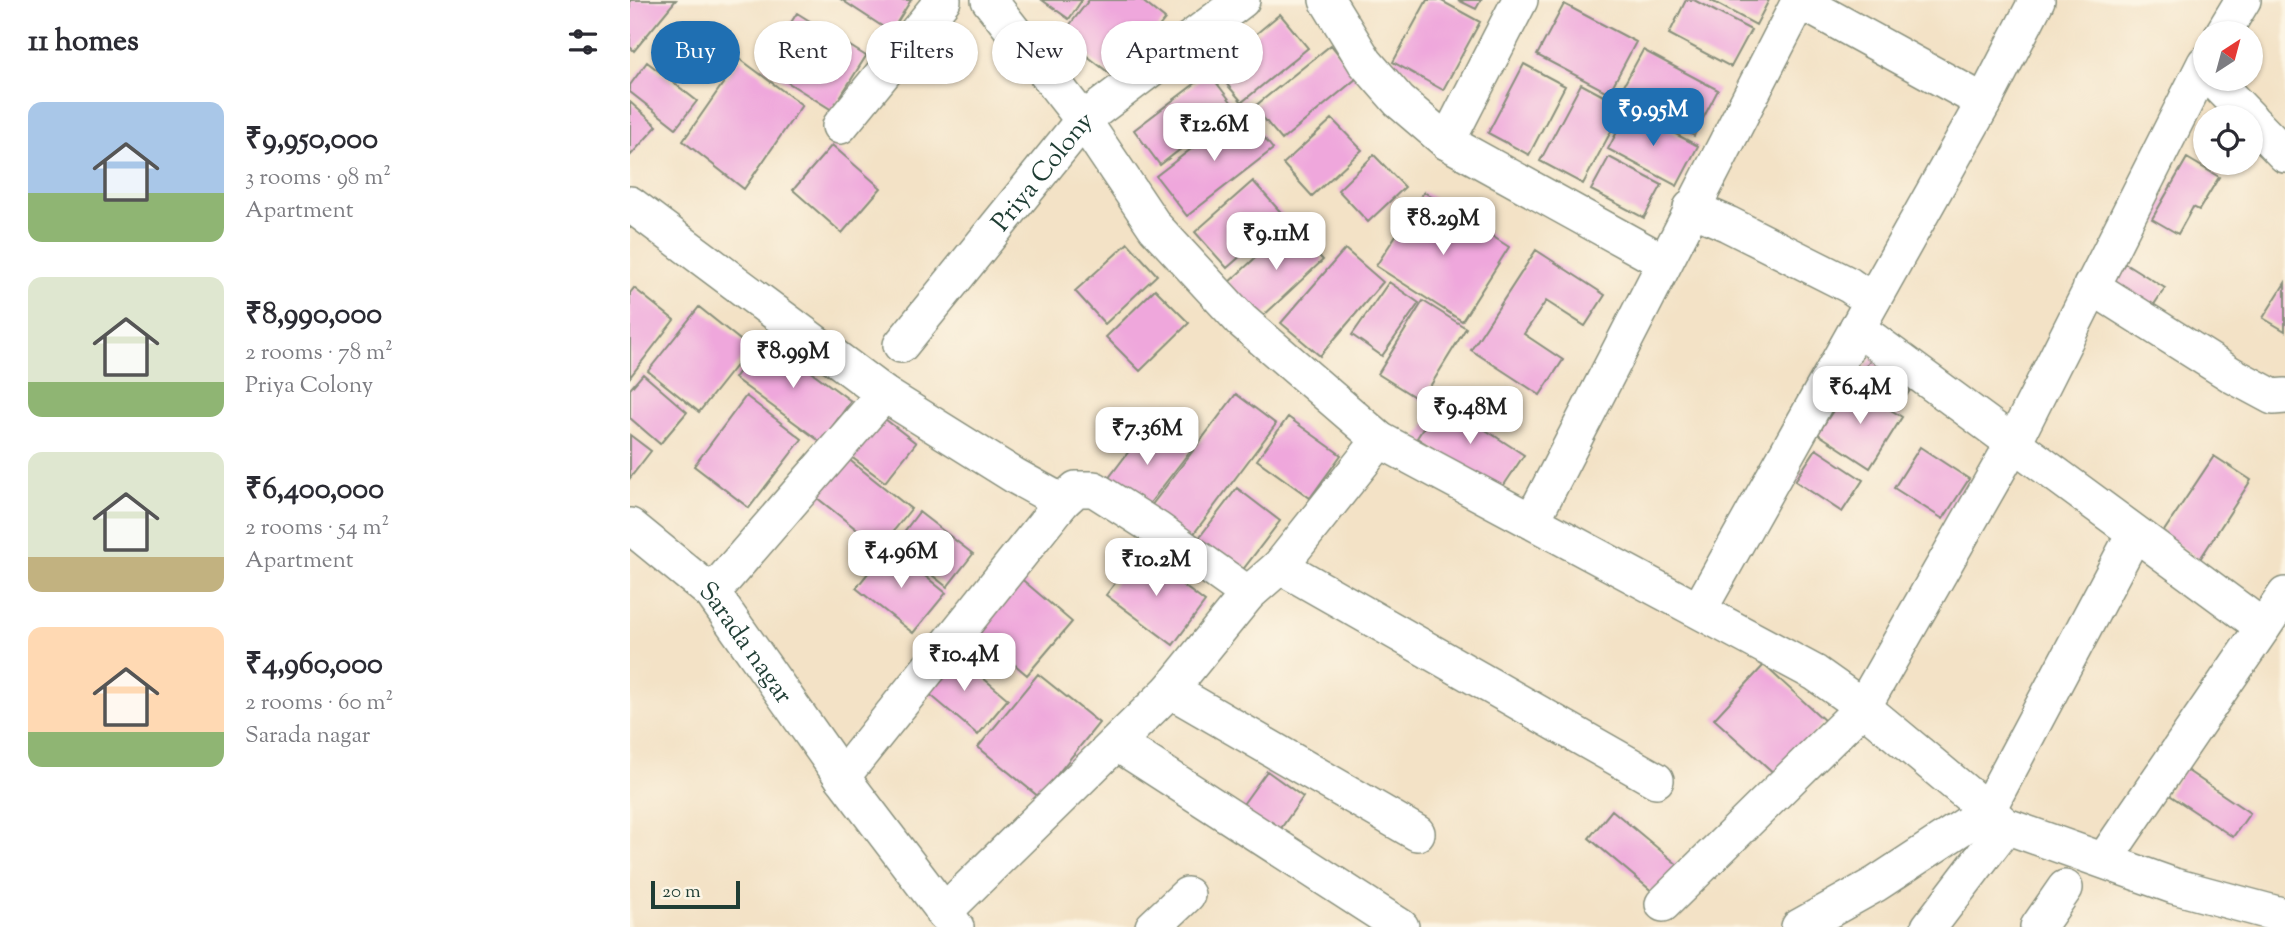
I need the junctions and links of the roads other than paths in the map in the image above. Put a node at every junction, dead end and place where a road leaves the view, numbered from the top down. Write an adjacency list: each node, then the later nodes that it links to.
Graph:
1 (943, 0): 15 (street)
2 (989, 0): 14 (street)
3 (1242, 0): 14 (street, Priya Colony)
4 (1327, 0): 17 (street)
5 (1520, 0): 17 (street)
6 (1800, 0): 12 (street); 20 (street)
7 (2037, 0): 12 (street)
8 (2244, 0): 9 (street)
9 (2231, 21)
10 (2195, 91): 22 (street)
11 (2225, 91): 13 (street)
12 (1984, 102): 23 (street)
13 (2238, 105)
14 (1083, 120): 24 (street, Priya Colony); 27 (street)
15 (840, 126)
16 (2263, 132): 18 (street)
17 (1447, 142): 21 (street)
18 (2285, 155)
19 (630, 204): 25 (street)
20 (1691, 208): 21 (street); 23 (street)
21 (1664, 262): 30 (street)
22 (2091, 286): 26 (street); 28 (street)
23 (1864, 314): 28 (street); 37 (street)
24 (901, 345)
25 (884, 394): 29 (street); 34 (street)
26 (2285, 396)
27 (1380, 440): 30 (street); 33 (street)
28 (2013, 444): 32 (street); 40 (street)
29 (1062, 502): 35 (street); 42 (street)
30 (1532, 521): 37 (street)
31 (630, 526): 34 (street, Sarada nagar)
32 (2134, 534): 38 (street); 44 (street)
33 (1280, 566): 35 (street); 43 (street)
34 (712, 593): 42 (street, Sarada nagar)
35 (1248, 594): 39 (street)
36 (2285, 596): 38 (street)
37 (1699, 610): 40 (street)
38 (2263, 627): 46 (street)
39 (1170, 690): 41 (street); 45 (street)
40 (1863, 707): 44 (street); 49 (street)
41 (1118, 744): 51 (street); 53 (street)
42 (842, 778): 51 (street, Sarada nagar)
43 (1656, 780)
44 (1997, 819): 46 (street); 54 (street); 55 (street)
45 (1417, 833)
46 (2104, 860): 50 (street)
47 (2065, 888): 56 (street)
48 (1187, 895): 52 (street)
49 (1663, 904)
50 (2285, 916)
51 (949, 920)
52 (1153, 927)
53 (1401, 927)
54 (1799, 927)
55 (1929, 927)
56 (2038, 927)

